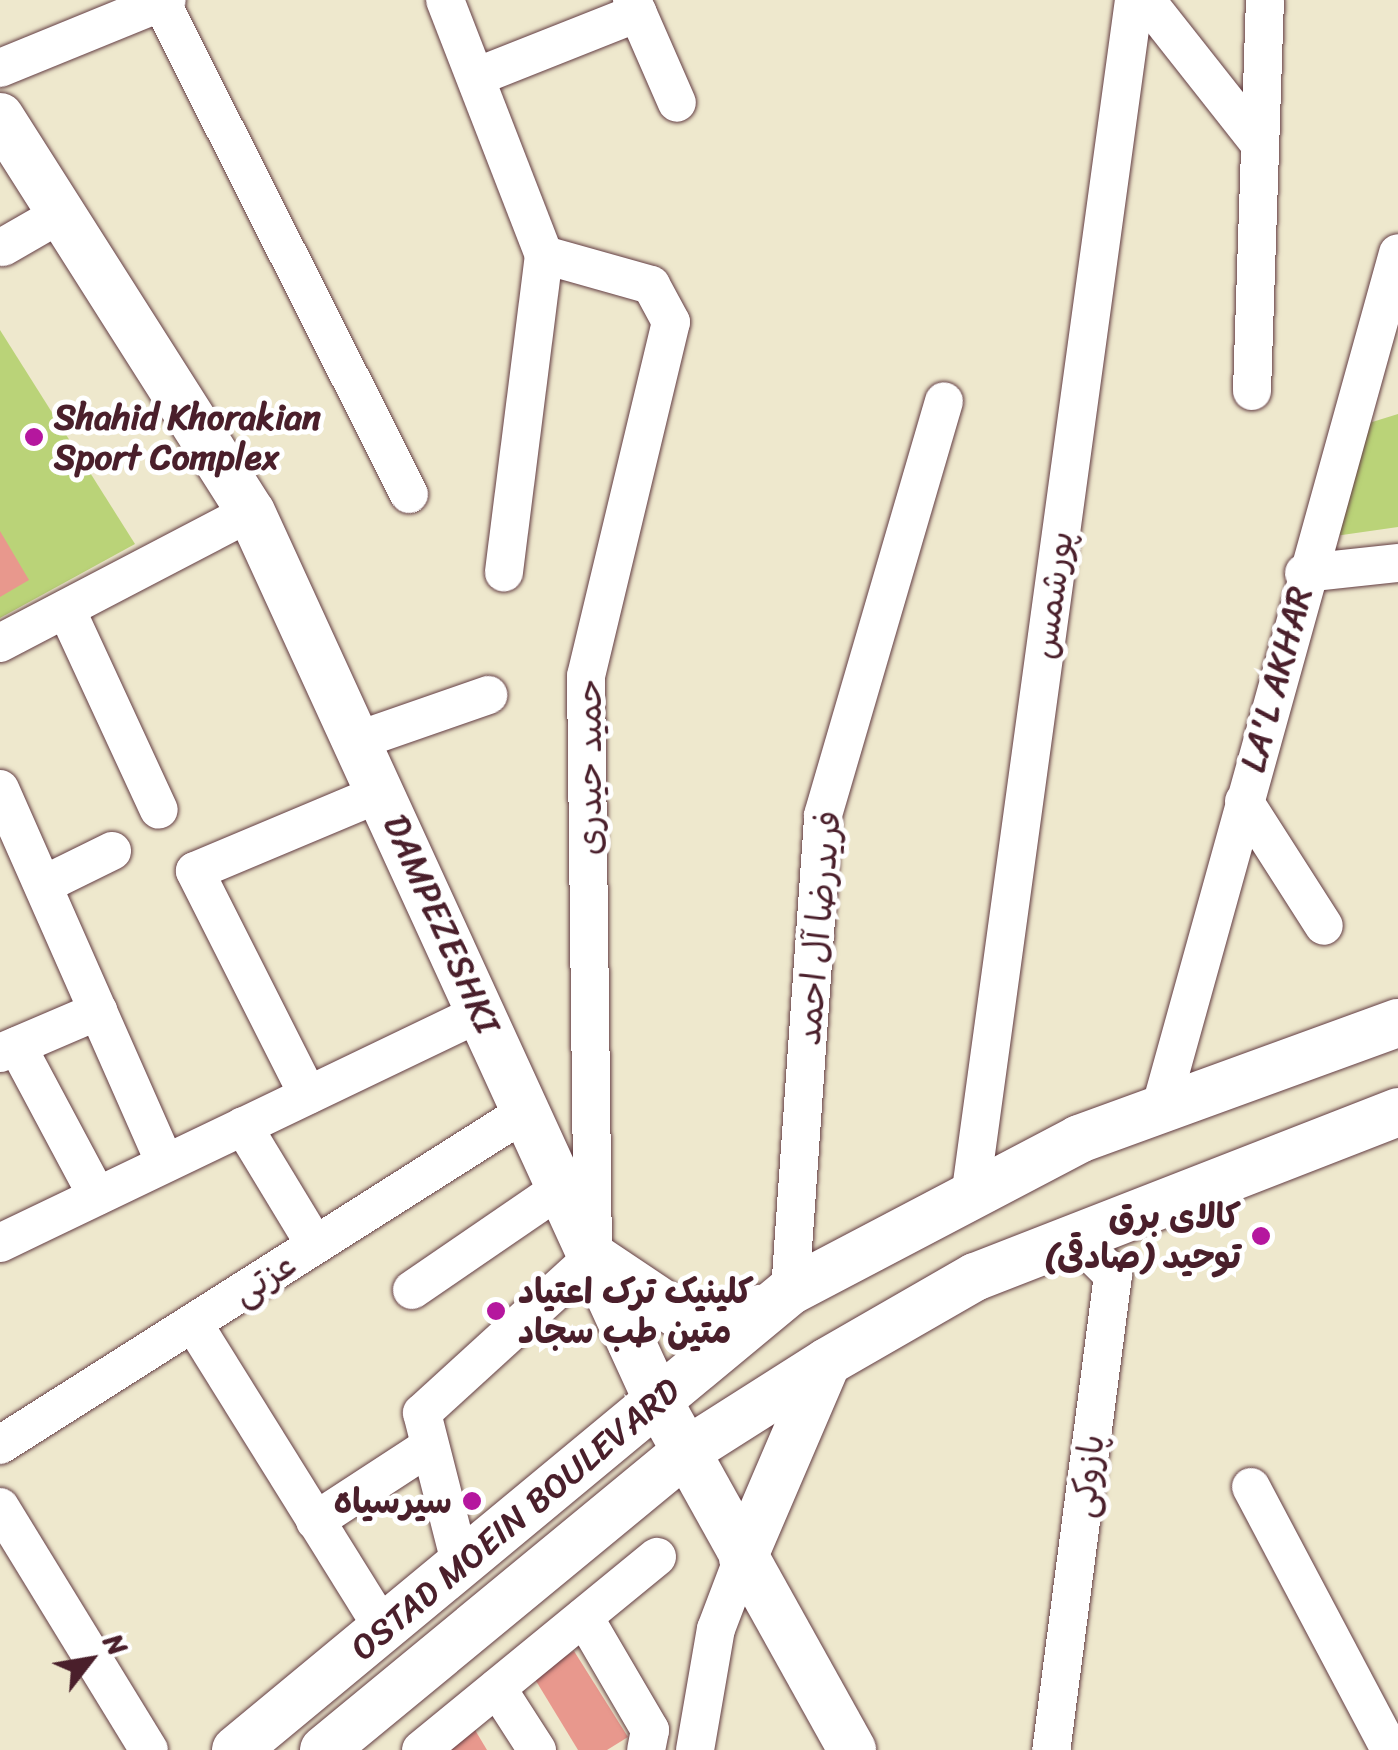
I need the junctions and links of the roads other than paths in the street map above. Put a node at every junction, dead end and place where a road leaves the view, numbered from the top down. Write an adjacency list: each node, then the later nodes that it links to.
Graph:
1 (446, 0): 8 (street)
2 (1134, 0): 45 (street, پورشمس)
3 (1146, 0): 11 (street)
4 (1265, 0): 11 (street)
5 (157, 2): 7 (street); 18 (street)
6 (635, 6): 8 (street); 9 (street)
7 (0, 68)
8 (476, 76): 15 (street)
9 (677, 103)
10 (0, 117): 12 (main road, DAMPEZESHKI)
11 (1258, 142): 16 (street)
12 (57, 216): 13 (street); 19 (main road, DAMPEZESHKI)
13 (3, 247)
14 (1398, 253): 22 (street, LA'L AKHAR)
15 (544, 255): 21 (street); 50 (street, حمید حیدری)
16 (1252, 391)
17 (944, 401): 53 (street, فریدرضا آل احمد)
18 (408, 494)
19 (251, 512): 23 (street); 26 (main road, DAMPEZESHKI)
20 (1398, 563): 22 (street)
21 (504, 572)
22 (1304, 573): 29 (street, LA'L AKHAR)
23 (66, 609): 24 (street); 30 (street)
24 (0, 643)
25 (488, 696): 26 (street)
26 (359, 740): 28 (main road, DAMPEZESHKI)
27 (0, 789): 32 (street)
28 (383, 792): 35 (main road, DAMPEZESHKI); 38 (street)
29 (1244, 802): 33 (street); 39 (street, LA'L AKHAR)
30 (159, 810)
31 (112, 851): 32 (street)
32 (42, 884): 34 (street)
33 (1324, 926)
34 (98, 1012): 37 (street); 43 (street)
35 (482, 1012): 38 (street); 40 (main road, DAMPEZESHKI)
36 (1398, 1024): 39 (main road, OSTAD MOEIN BOULEVARD)
37 (9, 1049): 46 (street)
38 (308, 1095): 42 (street)
39 (1161, 1106): 45 (main road, OSTAD MOEIN BOULEVARD)
40 (527, 1111): 44 (main road, DAMPEZESHKI); 48 (street, عزتی)
41 (1398, 1112): 49 (main road, OSTAD MOEIN BOULEVARD)
42 (243, 1126): 43 (street); 48 (street)
43 (165, 1163): 46 (street)
44 (562, 1188): 50 (main road, DAMPEZESHKI); 52 (street)
45 (971, 1190): 51 (main road); 53 (main road, OSTAD MOEIN BOULEVARD)
46 (97, 1196): 47 (street)
47 (0, 1243)
48 (316, 1245): 54 (street, عزتی)
49 (1050, 1249): 51 (main road, OSTAD MOEIN BOULEVARD); 79 (street, پازوکی)
50 (593, 1257): 53 (main road); 56 (main road, DAMPEZESHKI); 58 (street)
51 (975, 1277): 55 (main road, OSTAD MOEIN BOULEVARD)
52 (412, 1290)
53 (779, 1299): 56 (main road, OSTAD MOEIN BOULEVARD)
54 (193, 1323): 57 (street, عزتی); 62 (street)
55 (827, 1362): 59 (main road, OSTAD MOEIN BOULEVARD); 64 (main road)
56 (658, 1402): 59 (main road, DAMPEZESHKI); 65 (main road, OSTAD MOEIN BOULEVARD)
57 (0, 1445)
58 (424, 1450): 62 (street); 65 (street)
59 (687, 1451): 64 (main road, DAMPEZESHKI); 68 (main road, OSTAD MOEIN BOULEVARD)
60 (1251, 1487): 70 (street)
61 (0, 1506): 71 (street)
62 (315, 1520): 67 (street)
63 (657, 1557): 66 (street)
64 (742, 1558): 77 (street); 78 (main road, DAMPEZESHKI)
65 (461, 1566): 67 (main road, OSTAD MOEIN BOULEVARD)
66 (584, 1617): 69 (street); 76 (street)
67 (383, 1628): 68 (main road); 72 (main road, OSTAD MOEIN BOULEVARD)
68 (415, 1676): 73 (main road, OSTAD MOEIN BOULEVARD)
69 (497, 1688): 74 (street); 75 (street)
70 (1394, 1749)
71 (149, 1750)
72 (236, 1750)
73 (324, 1750)
74 (422, 1750)
75 (538, 1750)
76 (646, 1750)
77 (694, 1750)
78 (852, 1750)
79 (1051, 1750)

